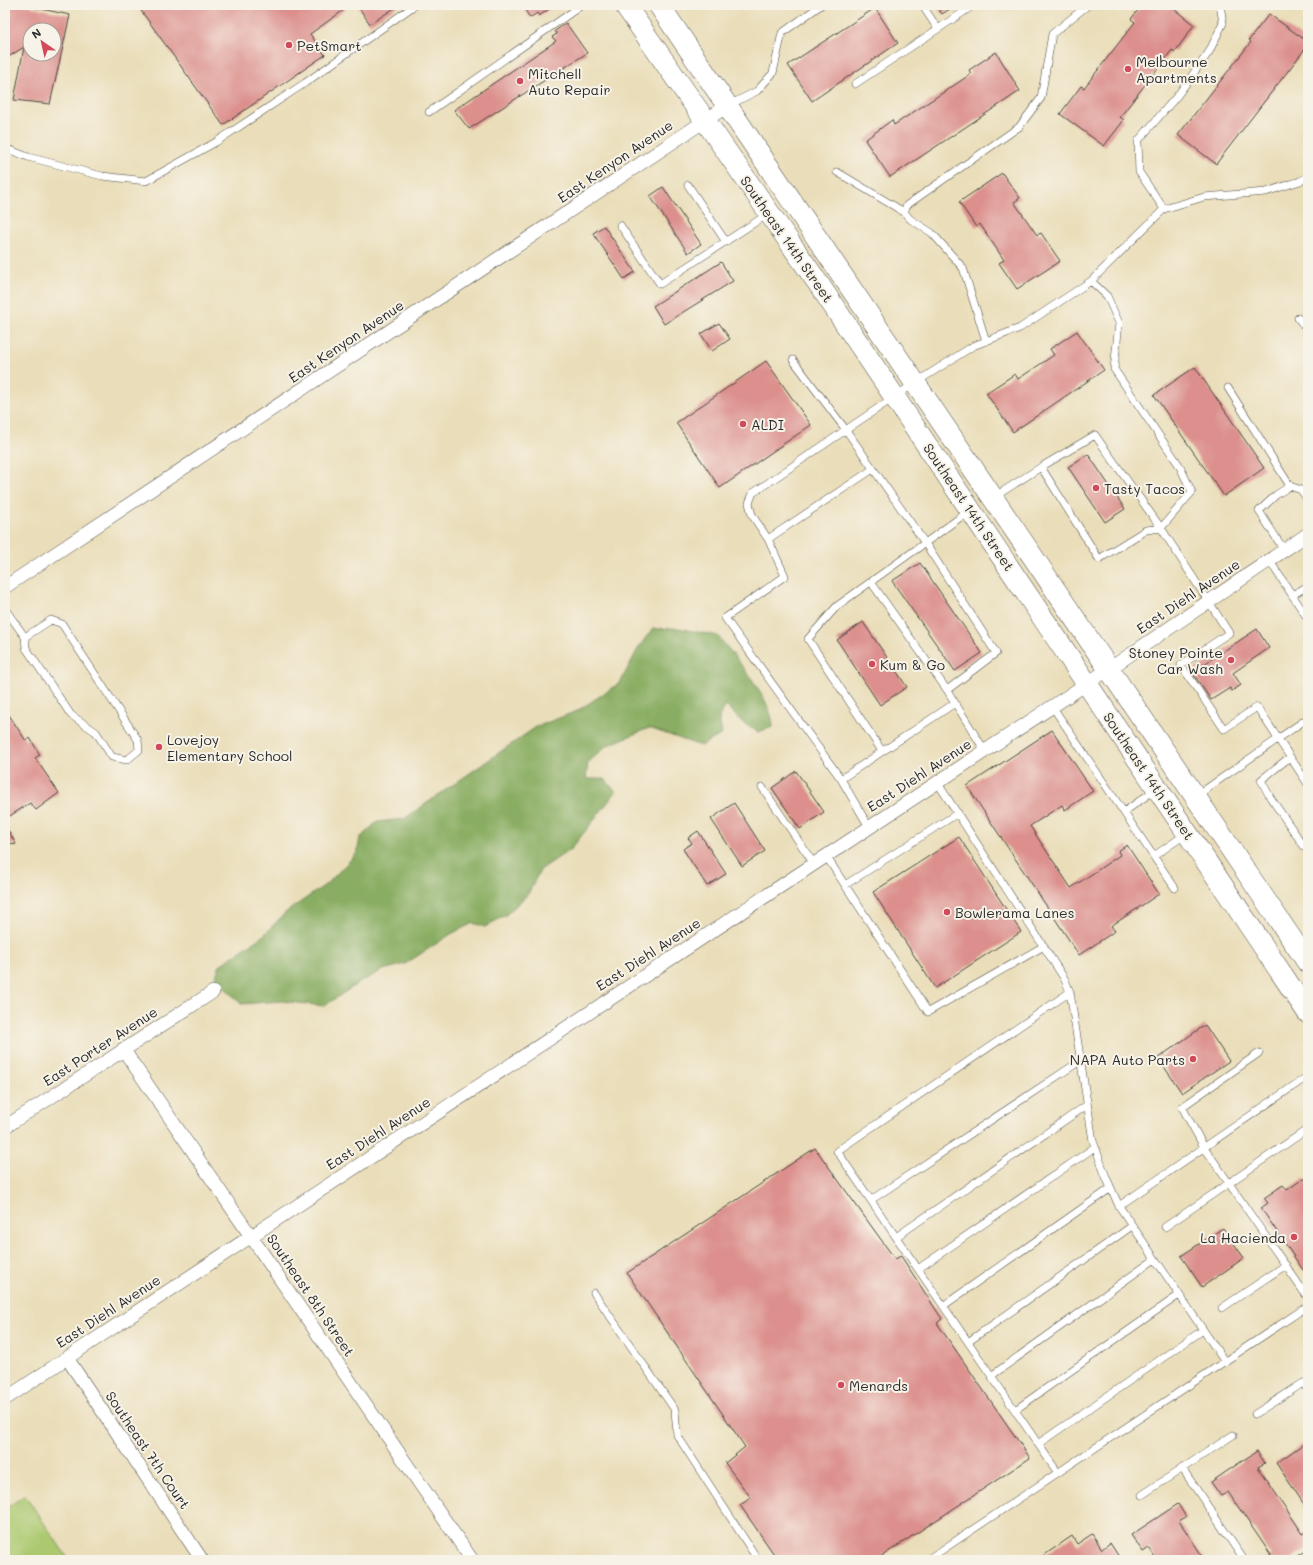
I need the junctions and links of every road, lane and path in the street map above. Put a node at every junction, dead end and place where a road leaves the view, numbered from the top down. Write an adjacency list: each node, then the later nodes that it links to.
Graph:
1 (415, 5): 15 (lane)
2 (582, 5): 13 (lane)
3 (625, 5): 14 (main road, Southeast 14th Street)
4 (659, 5): 12 (main road, Southeast 14th Street)
5 (821, 5): 12 (lane)
6 (922, 5): 10 (lane)
7 (974, 5): 10 (lane)
8 (1088, 5): 20 (lane)
9 (1220, 5): 19 (lane)
10 (938, 29): 11 (lane)
11 (855, 84)
12 (727, 106): 14 (street, East Kenyon Avenue); 29 (main road, Southeast 14th Street)
13 (429, 112)
14 (704, 121): 21 (main road, Southeast 14th Street); 47 (street, East Kenyon Avenue)
15 (5, 148)
16 (837, 172): 20 (lane)
17 (1308, 177): 19 (lane)
18 (688, 185): 23 (lane)
19 (1164, 209): 24 (lane)
20 (904, 212): 27 (lane)
21 (769, 213): 23 (lane); 31 (main road, Southeast 14th Street)
22 (620, 225): 23 (lane)
23 (726, 242)
24 (1091, 281): 27 (lane); 39 (lane)
25 (1298, 318): 26 (lane)
26 (1308, 331)
27 (986, 342): 29 (lane)
28 (793, 360): 32 (lane)
29 (915, 383): 31 (lane); 36 (main road, Southeast 14th Street)
30 (1228, 388): 35 (lane)
31 (895, 397): 32 (lane); 38 (main road, Southeast 14th Street)
32 (846, 430): 34 (lane); 41 (lane)
33 (1041, 467): 36 (lane); 39 (lane); 39 (lane)
34 (874, 469): 41 (lane); 42 (lane)
35 (1290, 486): 37 (lane); 43 (lane)
36 (992, 498): 53 (main road, Southeast 14th Street)
37 (1308, 500)
38 (971, 510): 42 (lane); 54 (main road, Southeast 14th Street)
39 (1161, 528): 49 (lane)
40 (1308, 534): 43 (street, East Diehl Avenue)
41 (768, 539): 63 (lane)
42 (926, 543): 45 (lane); 55 (lane)
43 (1284, 550): 44 (street, East Diehl Avenue)
44 (1269, 560): 48 (lane); 49 (street, East Diehl Avenue)
45 (871, 582): 55 (lane); 60 (lane)
46 (1308, 586): 48 (lane)
47 (5, 587)
48 (1292, 595): 51 (lane)
49 (1208, 602): 53 (street, East Diehl Avenue); 59 (lane)
50 (5, 609): 52 (lane)
51 (1308, 619)
52 (25, 637): 52 (lane)
53 (1109, 669): 54 (street, East Diehl Avenue); 68 (main road, Southeast 14th Street)
54 (1087, 683): 57 (street, East Diehl Avenue); 67 (main road, Southeast 14th Street)
55 (947, 690): 56 (lane)
56 (955, 703): 60 (lane); 61 (lane)
57 (1052, 706): 61 (street, East Diehl Avenue); 69 (lane)
58 (1308, 718): 59 (lane)
59 (1278, 739): 62 (lane); 68 (lane)
60 (882, 751): 63 (lane)
61 (985, 751): 64 (street, East Diehl Avenue)
62 (1290, 757): 65 (lane); 73 (lane)
63 (841, 779): 71 (lane)
64 (937, 782): 70 (lane); 71 (street, East Diehl Avenue)
65 (1308, 784)
66 (762, 787): 76 (lane)
67 (1157, 788): 69 (lane); 72 (main road, Southeast 14th Street)
68 (1195, 796): 80 (main road, Southeast 14th Street)
69 (1124, 812): 75 (lane)
70 (958, 814): 77 (lane); 79 (lane)
71 (869, 827): 74 (street, East Diehl Avenue)
72 (1187, 833): 75 (lane); 83 (main road, Southeast 14th Street)
73 (1308, 852)
74 (826, 856): 76 (street, East Diehl Avenue); 77 (lane)
75 (1154, 856): 78 (lane)
76 (814, 864): 99 (street, East Diehl Avenue)
77 (845, 885): 79 (lane)
78 (1175, 888)
79 (1044, 946): 82 (lane)
80 (1308, 963)
81 (213, 992): 84 (street, East Porter Avenue)
82 (1070, 992): 86 (lane); 95 (lane)
83 (1308, 1013)
84 (123, 1049): 89 (street, East Porter Avenue); 99 (street, Southeast 8th Street)
85 (1259, 1053): 92 (lane)
86 (1080, 1061): 88 (lane); 95 (lane)
87 (1308, 1076): 92 (lane)
88 (1087, 1105): 91 (lane); 100 (lane)
89 (5, 1127)
90 (1308, 1129): 93 (lane)
91 (1095, 1147): 94 (lane); 103 (lane)
92 (1204, 1147): 93 (lane); 96 (lane)
93 (1229, 1183): 98 (lane); 102 (lane)
94 (1111, 1188): 96 (lane); 107 (lane)
95 (871, 1200): 100 (lane)
96 (1119, 1206): 97 (lane)
97 (1132, 1226): 101 (lane); 111 (lane)
98 (1165, 1227)
99 (251, 1236): 112 (street, East Diehl Avenue); 125 (street, Southeast 8th Street)
100 (896, 1237): 103 (lane)
101 (1155, 1259): 105 (lane); 114 (lane)
102 (1286, 1265): 106 (lane); 109 (lane)
103 (918, 1269): 107 (lane)
104 (594, 1293): 126 (lane)
105 (1179, 1295): 110 (lane); 117 (lane)
106 (1308, 1298)
107 (943, 1306): 111 (lane)
108 (1308, 1306): 113 (lane)
109 (1222, 1308)
110 (1203, 1330): 113 (lane); 120 (lane)
111 (968, 1342): 114 (lane)
112 (67, 1358): 116 (street, East Diehl Avenue); 124 (street, Southeast 7th Court)
113 (1224, 1362): 122 (lane)
114 (991, 1376): 117 (lane)
115 (1308, 1390): 118 (lane)
116 (5, 1399)
117 (1015, 1410): 120 (lane)
118 (1256, 1414)
119 (1233, 1434): 121 (lane)
120 (1038, 1444): 122 (lane)
121 (1182, 1468): 123 (lane); 128 (lane)
122 (1058, 1473): 127 (lane)
123 (1142, 1495)
124 (202, 1560)
125 (472, 1560)
126 (758, 1560)
127 (927, 1560)
128 (1244, 1560)

